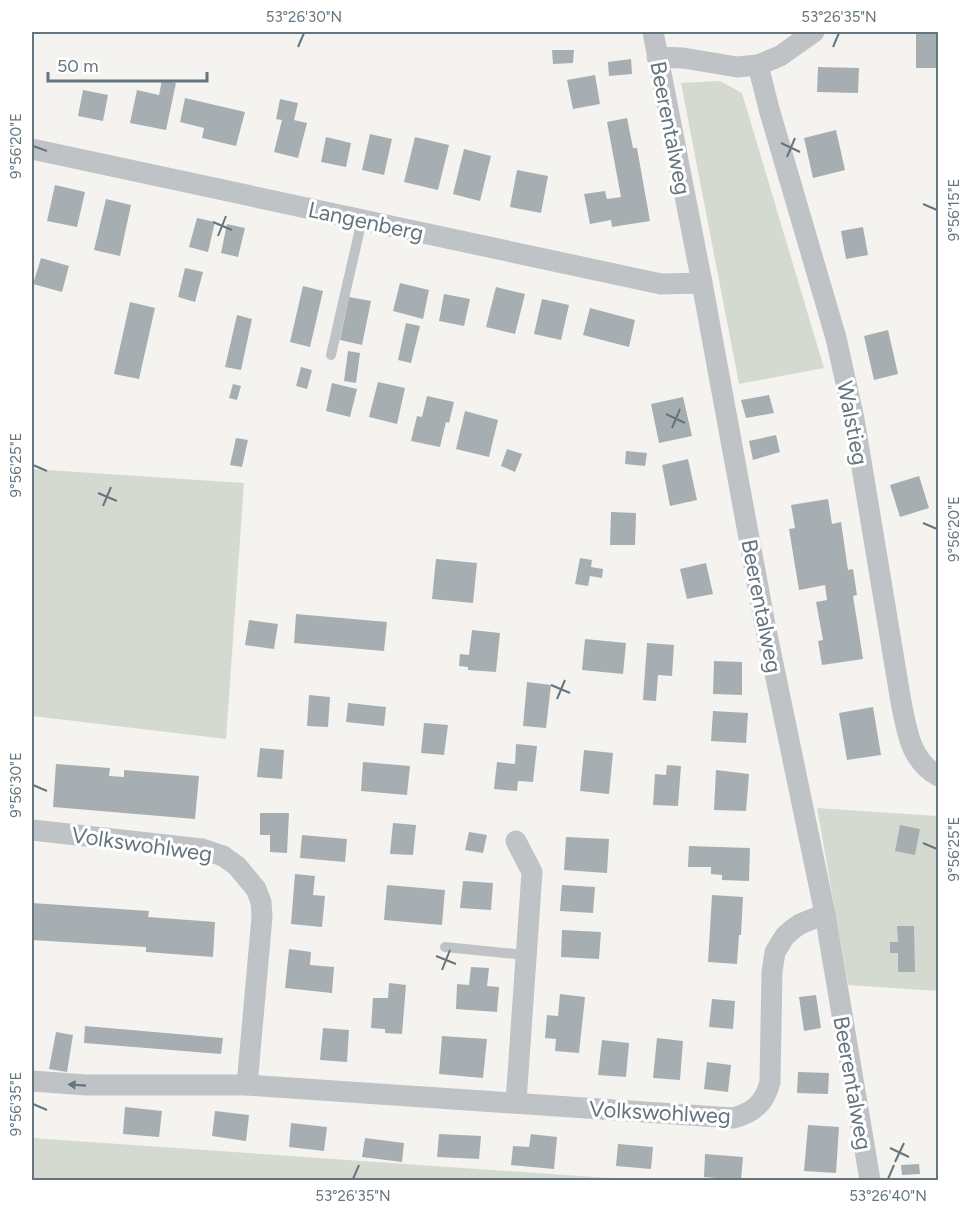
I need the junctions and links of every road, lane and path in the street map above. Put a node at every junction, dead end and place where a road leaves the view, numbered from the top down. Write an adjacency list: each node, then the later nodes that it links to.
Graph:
1 (652, 32): 3 (street, Beerentalweg)
2 (814, 32): 4 (street)
3 (657, 57): 4 (street); 7 (street, Beerentalweg)
4 (758, 65): 9 (street, Walstieg)
5 (32, 149): 6 (street, Langenberg)
6 (362, 220): 7 (street, Langenberg); 8 (lane)
7 (702, 283): 12 (street, Beerentalweg)
8 (331, 355)
9 (939, 776)
10 (32, 830): 16 (street, Volkswohlweg)
11 (516, 841): 14 (street)
12 (825, 914): 17 (street, Volkswohlweg); 18 (street, Beerentalweg)
13 (445, 947): 14 (lane)
14 (526, 955): 17 (street)
15 (32, 1081): 16 (street, Volkswohlweg, one-way to 15)
16 (248, 1085): 17 (street, Volkswohlweg)
17 (516, 1102)
18 (870, 1180)

